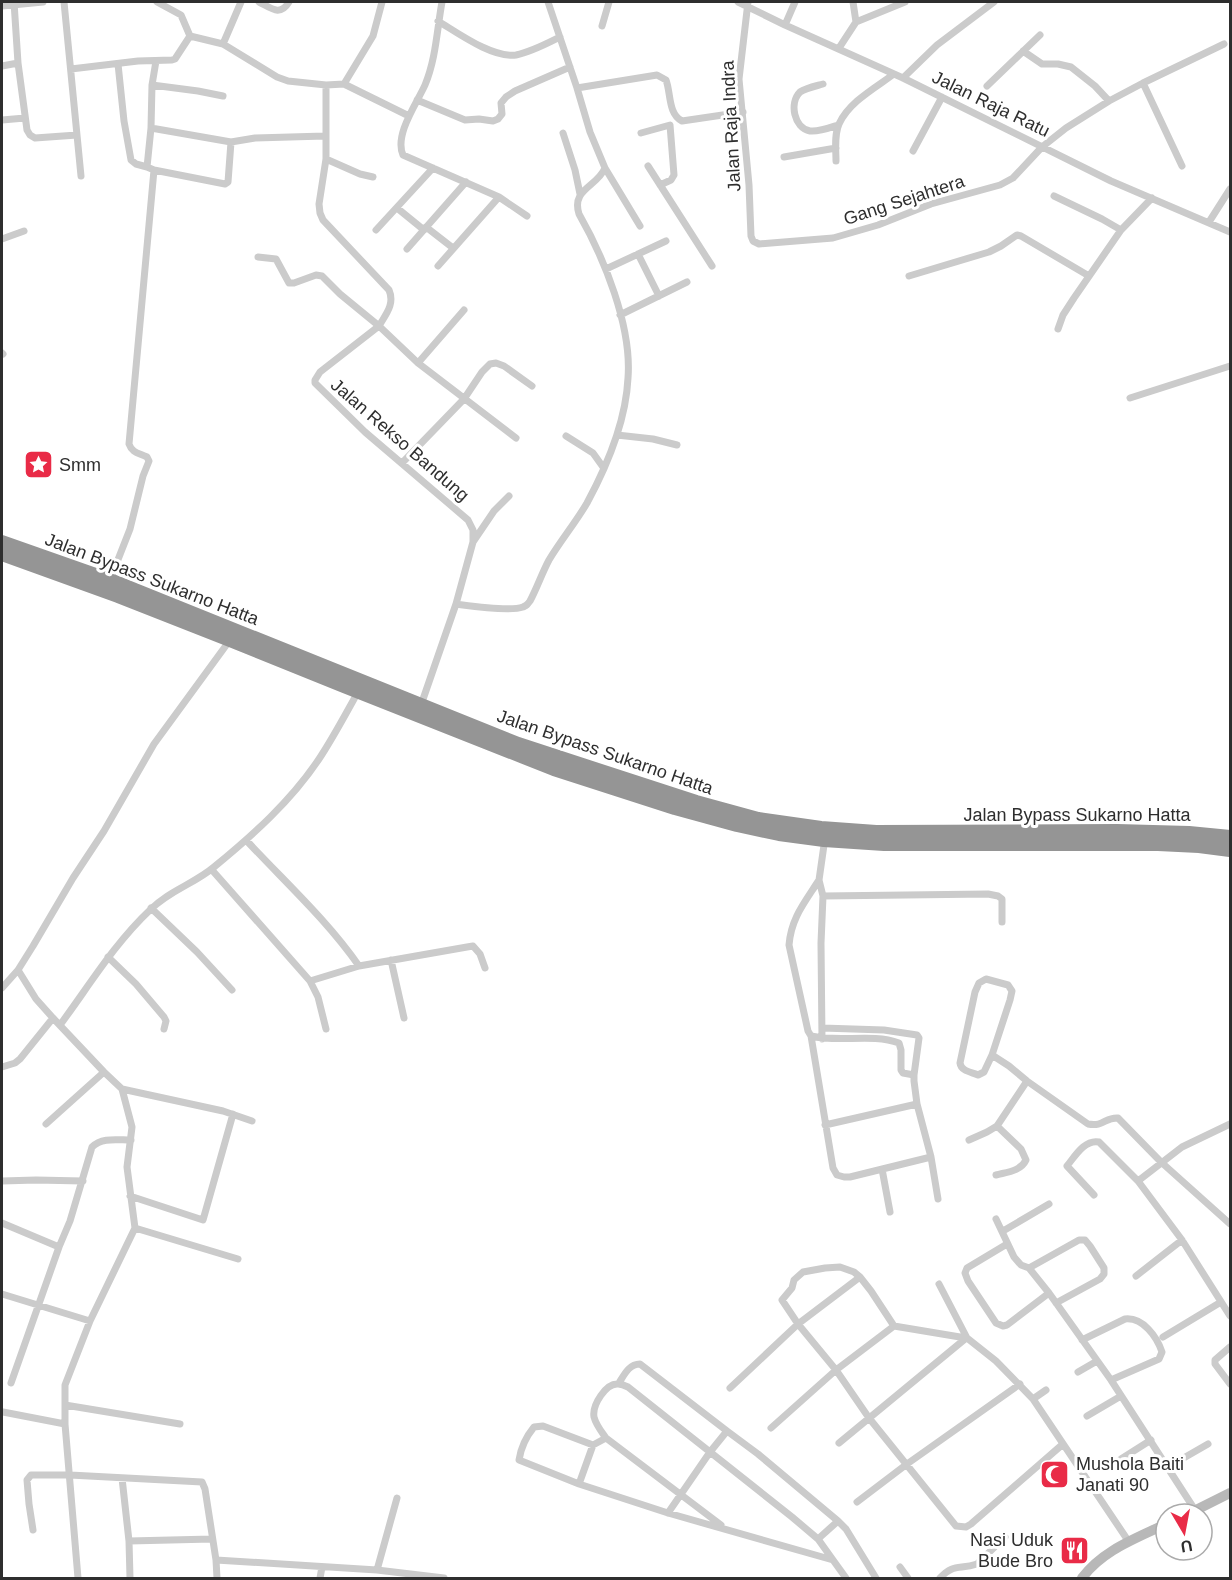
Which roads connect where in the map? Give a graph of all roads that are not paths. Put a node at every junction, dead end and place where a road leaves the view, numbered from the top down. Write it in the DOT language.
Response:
graph roads {
  1 [pos="43,2"];
  2 [pos="64,2"];
  3 [pos="157,2"];
  4 [pos="241,2"];
  5 [pos="259,2"];
  6 [pos="289,2"];
  7 [pos="382,2"];
  8 [pos="442,2"];
  9 [pos="548,2"];
  10 [pos="609,2"];
  11 [pos="742,2"];
  12 [pos="795,2"];
  13 [pos="854,2"];
  14 [pos="905,2"];
  15 [pos="994,2"];
  16 [pos="14,3"];
  17 [pos="2,6"];
  18 [pos="438,21"];
  19 [pos="856,22"];
  20 [pos="785,24"];
  21 [pos="602,26"];
  22 [pos="1040,35"];
  23 [pos="190,36"];
  24 [pos="560,38"];
  25 [pos="223,44"];
  26 [pos="1224,44"];
  27 [pos="840,48"];
  28 [pos="1023,51"];
  29 [pos="156,61"];
  30 [pos="18,63"];
  31 [pos="118,64"];
  32 [pos="2,66"];
  33 [pos="570,67"];
  34 [pos="71,69"];
  35 [pos="894,74"];
  36 [pos="903,78"];
  37 [pos="1143,83"];
  38 [pos="344,84"];
  39 [pos="823,84"];
  40 [pos="152,85"];
  41 [pos="326,85"];
  42 [pos="987,86"];
  43 [pos="578,88"];
  44 [pos="223,96"];
  45 [pos="942,96"];
  46 [pos="417,100"];
  47 [pos="1109,101"];
  48 [pos="742,112"];
  49 [pos="409,116"];
  50 [pos="675,116"];
  51 [pos="25,118"];
  52 [pos="2,120"];
  53 [pos="670,125"];
  54 [pos="838,125"];
  55 [pos="151,128"];
  56 [pos="563,133"];
  57 [pos="640,133"];
  58 [pos="76,135"];
  59 [pos="325,136"];
  60 [pos="231,142"];
  61 [pos="1042,147"];
  62 [pos="836,148"];
  63 [pos="912,151"];
  64 [pos="784,157"];
  65 [pos="326,159"];
  66 [pos="836,161"];
  67 [pos="648,166"];
  68 [pos="1182,166"];
  69 [pos="150,168"];
  70 [pos="432,168"];
  71 [pos="605,168"];
  72 [pos="81,176"];
  73 [pos="373,177"];
  74 [pos="466,182"];
  75 [pos="660,185"];
  76 [pos="1230,189"];
  77 [pos="580,194"];
  78 [pos="1054,196"];
  79 [pos="499,197"];
  80 [pos="1152,198"];
  81 [pos="397,208"];
  82 [pos="527,216"];
  83 [pos="1209,222"];
  84 [pos="640,226"];
  85 [pos="425,228"];
  86 [pos="376,230"];
  87 [pos="1121,230"];
  88 [pos="24,231"];
  89 [pos="1230,232"];
  90 [pos="2,239"];
  91 [pos="666,241"];
  92 [pos="759,244"];
  93 [pos="453,248"];
  94 [pos="407,249"];
  95 [pos="638,254"];
  96 [pos="258,257"];
  97 [pos="438,266"];
  98 [pos="712,266"];
  99 [pos="606,269"];
  100 [pos="909,276"];
  101 [pos="1089,276"];
  102 [pos="687,282"];
  103 [pos="659,296"];
  104 [pos="464,310"];
  105 [pos="620,315"];
  106 [pos="379,326"];
  107 [pos="1058,329"];
  108 [pos="418,363"];
  109 [pos="1230,366"];
  110 [pos="532,386"];
  111 [pos="1130,398"];
  112 [pos="464,399"];
  113 [pos="617,435"];
  114 [pos="566,436"];
  115 [pos="516,438"];
  116 [pos="677,445"];
  117 [pos="402,463"];
  118 [pos="603,467"];
  119 [pos="508,496"];
  120 [pos="2,542"];
  121 [pos="473,542"];
  122 [pos="2,554"];
  123 [pos="110,580"];
  124 [pos="456,604"];
  125 [pos="230,640"];
  126 [pos="358,692"];
  127 [pos="421,705"];
  128 [pos="825,835"];
  129 [pos="1230,837"];
  130 [pos="1110,838"];
  131 [pos="246,840"];
  132 [pos="1230,850"];
  133 [pos="212,870"];
  134 [pos="819,880"];
  135 [pos="823,897"];
  136 [pos="151,908"];
  137 [pos="1002,922"];
  138 [pos="108,957"];
  139 [pos="392,960"];
  140 [pos="359,966"];
  141 [pos="485,968"];
  142 [pos="18,970"];
  143 [pos="310,981"];
  144 [pos="2,988"];
  145 [pos="232,990"];
  146 [pos="53,1018"];
  147 [pos="405,1018"];
  148 [pos="60,1025"];
  149 [pos="822,1028"];
  150 [pos="164,1029"];
  151 [pos="326,1029"];
  152 [pos="811,1036"];
  153 [pos="822,1039"];
  154 [pos="992,1055"];
  155 [pos="2,1067"];
  156 [pos="104,1072"];
  157 [pos="914,1075"];
  158 [pos="1027,1081"];
  159 [pos="122,1089"];
  160 [pos="917,1104"];
  161 [pos="233,1114"];
  162 [pos="252,1122"];
  163 [pos="46,1124"];
  164 [pos="1230,1124"];
  165 [pos="825,1125"];
  166 [pos="997,1126"];
  167 [pos="131,1140"];
  168 [pos="969,1140"];
  169 [pos="931,1157"];
  170 [pos="1161,1162"];
  171 [pos="882,1169"];
  172 [pos="996,1175"];
  173 [pos="2,1181"];
  174 [pos="82,1181"];
  175 [pos="1138,1181"];
  176 [pos="1094,1195"];
  177 [pos="130,1196"];
  178 [pos="938,1199"];
  179 [pos="1048,1204"];
  180 [pos="890,1212"];
  181 [pos="996,1219"];
  182 [pos="2,1223"];
  183 [pos="1230,1224"];
  184 [pos="135,1228"];
  185 [pos="1003,1231"];
  186 [pos="1182,1240"];
  187 [pos="1007,1244"];
  188 [pos="59,1247"];
  189 [pos="238,1259"];
  190 [pos="1029,1268"];
  191 [pos="1136,1276"];
  192 [pos="860,1277"];
  193 [pos="939,1284"];
  194 [pos="1049,1293"];
  195 [pos="2,1294"];
  196 [pos="1221,1302"];
  197 [pos="1056,1303"];
  198 [pos="38,1306"];
  199 [pos="1230,1316"];
  200 [pos="90,1321"];
  201 [pos="798,1324"];
  202 [pos="894,1326"];
  203 [pos="1163,1337"];
  204 [pos="966,1339"];
  205 [pos="1082,1340"];
  206 [pos="1230,1347"];
  207 [pos="1097,1361"];
  208 [pos="836,1370"];
  209 [pos="1078,1372"];
  210 [pos="1111,1380"];
  211 [pos="11,1383"];
  212 [pos="619,1383"];
  213 [pos="1020,1384"];
  214 [pos="1230,1384"];
  215 [pos="730,1388"];
  216 [pos="1046,1390"];
  217 [pos="1121,1396"];
  218 [pos="1033,1399"];
  219 [pos="64,1405"];
  220 [pos="3,1412"];
  221 [pos="1087,1416"];
  222 [pos="869,1418"];
  223 [pos="65,1424"];
  224 [pos="180,1424"];
  225 [pos="771,1428"];
  226 [pos="727,1431"];
  227 [pos="606,1438"];
  228 [pos="1151,1440"];
  229 [pos="839,1443"];
  230 [pos="1063,1444"];
  231 [pos="1208,1444"];
  232 [pos="593,1445"];
  233 [pos="710,1452"];
  234 [pos="1121,1459"];
  235 [pos="907,1464"];
  236 [pos="1168,1467"];
  237 [pos="70,1475"];
  238 [pos="122,1478"];
  239 [pos="579,1484"];
  240 [pos="680,1493"];
  241 [pos="1230,1493"];
  242 [pos="397,1498"];
  243 [pos="857,1502"];
  244 [pos="1186,1502"];
  245 [pos="1212,1502"];
  246 [pos="668,1513"];
  247 [pos="838,1521"];
  248 [pos="726,1529"];
  249 [pos="33,1530"];
  250 [pos="1154,1530"];
  251 [pos="1005,1537"];
  252 [pos="212,1539"];
  253 [pos="818,1539"];
  254 [pos="129,1541"];
  255 [pos="1129,1542"];
  256 [pos="216,1560"];
  257 [pos="834,1560"];
  258 [pos="322,1567"];
  259 [pos="900,1567"];
  260 [pos="376,1570"];
  261 [pos="78,1578"];
  262 [pos="130,1578"];
  263 [pos="217,1578"];
  264 [pos="320,1578"];
  265 [pos="444,1578"];
  266 [pos="846,1578"];
  267 [pos="876,1578"];
  268 [pos="908,1578"];
  269 [pos="939,1578"];
  270 [pos="1082,1578"];
  1 -- 16 [label="street"];
  2 -- 34 [label="street"];
  3 -- 23 [label="street"];
  4 -- 25 [label="street"];
  5 -- 6 [label="street"];
  7 -- 38 [label="street"];
  8 -- 18 [label="street"];
  9 -- 24 [label="street"];
  10 -- 21 [label="street"];
  11 -- 20 [label="street, Jalan Raja Ratu"];
  11 -- 48 [label="street, Jalan Raja Indra"];
  12 -- 20 [label="street"];
  13 -- 19 [label="street"];
  14 -- 19 [label="street"];
  15 -- 36 [label="street"];
  16 -- 17 [label="street"];
  16 -- 30 [label="street"];
  18 -- 24 [label="street"];
  18 -- 46 [label="street"];
  19 -- 27 [label="street"];
  20 -- 27 [label="street, Jalan Raja Ratu"];
  22 -- 28 [label="street"];
  23 -- 25 [label="street"];
  23 -- 29 [label="street"];
  24 -- 33 [label="street"];
  25 -- 41 [label="street"];
  26 -- 37 [label="street, Gang Sejahtera"];
  27 -- 35 [label="street, Jalan Raja Ratu"];
  28 -- 42 [label="street"];
  28 -- 47 [label="street"];
  29 -- 31 [label="street"];
  29 -- 40 [label="street"];
  30 -- 32 [label="street"];
  30 -- 51 [label="street"];
  31 -- 34 [label="street"];
  31 -- 69 [label="street"];
  33 -- 43 [label="street"];
  33 -- 46 [label="street"];
  34 -- 58 [label="street"];
  35 -- 36 [label="street, Jalan Raja Ratu"];
  35 -- 54 [label="street"];
  36 -- 45 [label="street, Jalan Raja Ratu"];
  37 -- 47 [label="street, Gang Sejahtera"];
  37 -- 68 [label="street"];
  38 -- 41 [label="street"];
  38 -- 49 [label="street"];
  39 -- 54 [label="street"];
  40 -- 44 [label="street"];
  40 -- 55 [label="street"];
  41 -- 59 [label="street"];
  43 -- 50 [label="street"];
  43 -- 71 [label="street"];
  45 -- 61 [label="street, Jalan Raja Ratu"];
  45 -- 63 [label="street"];
  46 -- 49 [label="street"];
  47 -- 61 [label="street, Gang Sejahtera"];
  48 -- 50 [label="street"];
  48 -- 92 [label="street, Jalan Raja Indra"];
  49 -- 70 [label="street"];
  50 -- 53 [label="street"];
  51 -- 52 [label="street"];
  51 -- 58 [label="street"];
  53 -- 57 [label="street"];
  53 -- 75 [label="street"];
  54 -- 62 [label="street"];
  55 -- 60 [label="street"];
  55 -- 69 [label="street"];
  56 -- 77 [label="street"];
  58 -- 72 [label="street"];
  59 -- 60 [label="street"];
  59 -- 65 [label="street"];
  60 -- 69 [label="street"];
  61 -- 80 [label="street, Jalan Raja Ratu"];
  61 -- 92 [label="street, Gang Sejahtera"];
  62 -- 64 [label="street"];
  62 -- 66 [label="street"];
  65 -- 73 [label="street"];
  65 -- 106 [label="street"];
  67 -- 75 [label="street"];
  69 -- 123 [label="street"];
  70 -- 74 [label="street"];
  70 -- 81 [label="street"];
  71 -- 77 [label="street"];
  71 -- 84 [label="street"];
  74 -- 79 [label="street"];
  74 -- 85 [label="street"];
  75 -- 98 [label="street"];
  76 -- 83 [label="street"];
  77 -- 99 [label="street"];
  78 -- 87 [label="street"];
  79 -- 82 [label="street"];
  79 -- 93 [label="street"];
  80 -- 83 [label="street, Jalan Raja Ratu"];
  80 -- 87 [label="street"];
  81 -- 85 [label="street"];
  81 -- 86 [label="street"];
  83 -- 89 [label="street, Jalan Raja Ratu"];
  85 -- 93 [label="street"];
  85 -- 94 [label="street"];
  87 -- 101 [label="street"];
  88 -- 90 [label="street"];
  91 -- 95 [label="street"];
  93 -- 97 [label="street"];
  95 -- 99 [label="street"];
  95 -- 103 [label="street"];
  96 -- 106 [label="street"];
  99 -- 105 [label="street"];
  100 -- 101 [label="street"];
  101 -- 107 [label="street"];
  102 -- 103 [label="street"];
  103 -- 105 [label="street"];
  104 -- 108 [label="street"];
  105 -- 113 [label="street"];
  106 -- 108 [label="street"];
  106 -- 117 [label="street, Jalan Rekso Bandung"];
  108 -- 112 [label="street"];
  109 -- 111 [label="street"];
  110 -- 112 [label="street"];
  112 -- 115 [label="street"];
  112 -- 117 [label="street"];
  113 -- 116 [label="street"];
  113 -- 118 [label="street"];
  114 -- 118 [label="street"];
  117 -- 121 [label="street, Jalan Rekso Bandung"];
  118 -- 124 [label="street"];
  119 -- 121 [label="street"];
  120 -- 123 [label="highway, Jalan Bypass Sukarno Hatta"];
  121 -- 124 [label="street"];
  122 -- 125 [label="highway, Jalan Bypass Sukarno Hatta"];
  123 -- 127 [label="highway, Jalan Bypass Sukarno Hatta"];
  124 -- 127 [label="street"];
  125 -- 126 [label="highway, Jalan Bypass Sukarno Hatta"];
  125 -- 142 [label="street"];
  126 -- 128 [label="highway, Jalan Bypass Sukarno Hatta"];
  126 -- 131 [label="street"];
  127 -- 128 [label="highway, Jalan Bypass Sukarno Hatta"];
  128 -- 130 [label="highway, Jalan Bypass Sukarno Hatta"];
  128 -- 134 [label="street"];
  129 -- 130 [label="highway, Jalan Bypass Sukarno Hatta"];
  130 -- 132 [label="highway, Jalan Bypass Sukarno Hatta"];
  131 -- 133 [label="street"];
  131 -- 140 [label="street"];
  133 -- 136 [label="street"];
  133 -- 143 [label="street"];
  134 -- 135 [label="street"];
  134 -- 152 [label="street"];
  135 -- 137 [label="street"];
  135 -- 149 [label="street"];
  136 -- 138 [label="street"];
  136 -- 145 [label="street"];
  138 -- 148 [label="street"];
  138 -- 150 [label="street"];
  139 -- 140 [label="street"];
  139 -- 141 [label="street"];
  139 -- 147 [label="street"];
  140 -- 143 [label="street"];
  142 -- 144 [label="street"];
  142 -- 146 [label="street"];
  143 -- 151 [label="street"];
  146 -- 148 [label="street"];
  146 -- 155 [label="street"];
  148 -- 156 [label="street"];
  149 -- 153 [label="street"];
  149 -- 157 [label="street"];
  152 -- 153 [label="street"];
  152 -- 165 [label="street"];
  153 -- 157 [label="street"];
  154 -- 154 [label="street"];
  154 -- 158 [label="street"];
  156 -- 159 [label="street"];
  156 -- 163 [label="street"];
  157 -- 160 [label="street"];
  158 -- 166 [label="street"];
  158 -- 170 [label="street"];
  159 -- 161 [label="street"];
  159 -- 167 [label="street"];
  160 -- 165 [label="street"];
  160 -- 169 [label="street"];
  161 -- 162 [label="street"];
  161 -- 177 [label="street"];
  164 -- 170 [label="street"];
  165 -- 171 [label="street"];
  166 -- 168 [label="street"];
  166 -- 172 [label="street"];
  167 -- 174 [label="street"];
  167 -- 177 [label="street"];
  169 -- 171 [label="street"];
  169 -- 178 [label="street"];
  170 -- 175 [label="street"];
  170 -- 183 [label="street"];
  171 -- 180 [label="street"];
  173 -- 174 [label="street"];
  174 -- 188 [label="street"];
  175 -- 176 [label="street"];
  175 -- 186 [label="street"];
  177 -- 184 [label="street"];
  179 -- 185 [label="street"];
  181 -- 185 [label="street"];
  182 -- 188 [label="street"];
  184 -- 189 [label="street"];
  184 -- 200 [label="street"];
  185 -- 187 [label="street"];
  186 -- 191 [label="street"];
  186 -- 196 [label="street"];
  187 -- 190 [label="street"];
  187 -- 194 [label="street"];
  188 -- 198 [label="street"];
  190 -- 194 [label="street"];
  190 -- 197 [label="street"];
  192 -- 201 [label="street"];
  192 -- 201 [label="street"];
  192 -- 202 [label="street"];
  193 -- 204 [label="street"];
  194 -- 197 [label="street"];
  195 -- 198 [label="street"];
  196 -- 199 [label="street"];
  196 -- 203 [label="street"];
  197 -- 205 [label="street"];
  198 -- 200 [label="street"];
  198 -- 211 [label="street"];
  200 -- 219 [label="street"];
  201 -- 208 [label="street"];
  201 -- 215 [label="street"];
  202 -- 204 [label="street"];
  202 -- 208 [label="street"];
  204 -- 213 [label="street"];
  204 -- 222 [label="street"];
  205 -- 207 [label="street"];
  205 -- 210 [label="street"];
  206 -- 214 [label="street"];
  207 -- 209 [label="street"];
  207 -- 210 [label="street"];
  208 -- 222 [label="street"];
  208 -- 225 [label="street"];
  210 -- 217 [label="street"];
  212 -- 226 [label="street"];
  212 -- 227 [label="street"];
  212 -- 233 [label="street"];
  213 -- 218 [label="street"];
  213 -- 235 [label="street"];
  216 -- 218 [label="street"];
  217 -- 221 [label="street"];
  217 -- 228 [label="street"];
  218 -- 230 [label="street"];
  219 -- 223 [label="street"];
  219 -- 224 [label="street"];
  220 -- 223 [label="street"];
  222 -- 229 [label="street"];
  222 -- 235 [label="street"];
  223 -- 237 [label="street"];
  226 -- 233 [label="street"];
  226 -- 247 [label="street"];
  227 -- 232 [label="street"];
  227 -- 240 [label="street"];
  228 -- 234 [label="street"];
  228 -- 236 [label="street"];
  230 -- 235 [label="street"];
  230 -- 255 [label="street"];
  231 -- 236 [label="street"];
  232 -- 239 [label="street"];
  232 -- 239 [label="street"];
  233 -- 240 [label="street"];
  233 -- 253 [label="street"];
  235 -- 243 [label="street"];
  236 -- 244 [label="street"];
  237 -- 238 [label="street"];
  237 -- 249 [label="street"];
  237 -- 261 [label="street"];
  238 -- 252 [label="street"];
  238 -- 254 [label="street"];
  239 -- 246 [label="street"];
  240 -- 246 [label="street"];
  240 -- 248 [label="street"];
  241 -- 245 [label="main road"];
  242 -- 260 [label="street"];
  246 -- 248 [label="street"];
  247 -- 253 [label="street"];
  247 -- 267 [label="street"];
  248 -- 257 [label="street"];
  250 -- 255 [label="main road"];
  251 -- 269 [label="street"];
  252 -- 254 [label="street"];
  252 -- 256 [label="street"];
  253 -- 257 [label="street"];
  254 -- 262 [label="street"];
  255 -- 270 [label="main road"];
  256 -- 258 [label="street"];
  256 -- 263 [label="street"];
  257 -- 266 [label="street"];
  258 -- 260 [label="street"];
  258 -- 264 [label="street"];
  259 -- 268 [label="street"];
  260 -- 265 [label="street"];
}
